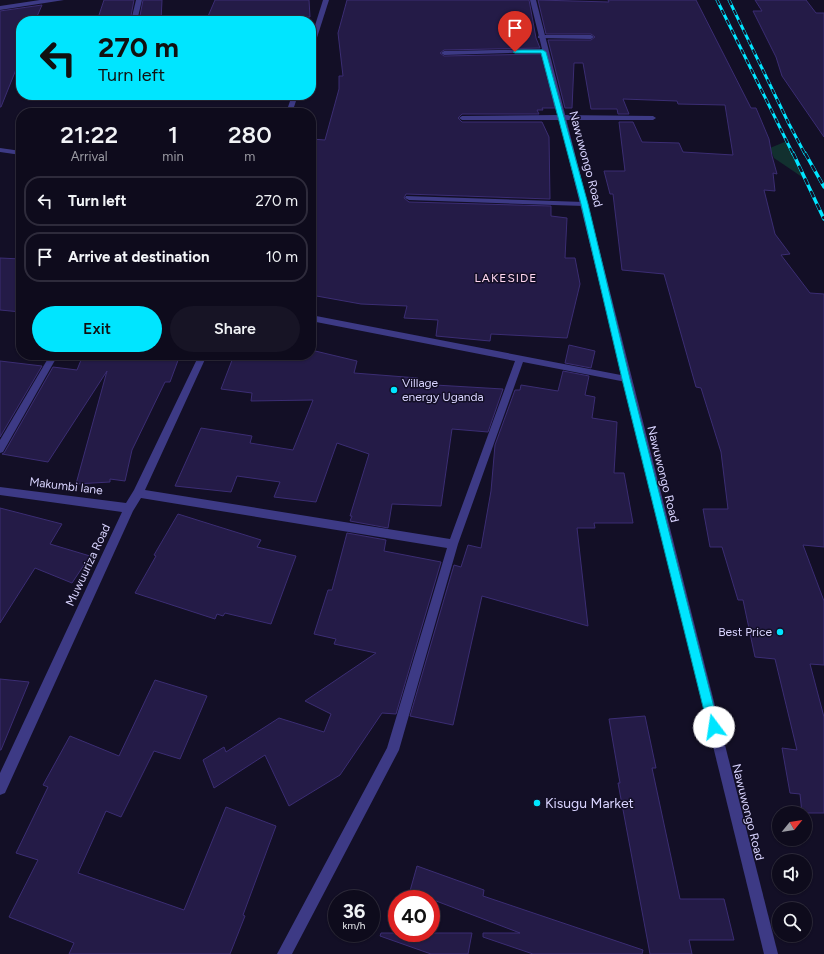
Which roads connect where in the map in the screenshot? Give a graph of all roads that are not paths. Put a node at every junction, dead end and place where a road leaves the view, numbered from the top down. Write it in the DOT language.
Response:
graph roads {
  1 [pos="61,0"];
  2 [pos="139,0"];
  3 [pos="326,0"];
  4 [pos="533,0"];
  5 [pos="0,8"];
  6 [pos="135,16"];
  7 [pos="318,26"];
  8 [pos="316,32"];
  9 [pos="540,37"];
  10 [pos="591,37"];
  11 [pos="543,52"];
  12 [pos="444,53"];
  13 [pos="561,117"];
  14 [pos="462,118"];
  15 [pos="653,118"];
  16 [pos="0,150"];
  17 [pos="16,152"];
  18 [pos="409,198"];
  19 [pos="584,204"];
  20 [pos="316,319"];
  21 [pos="520,359"];
  22 [pos="51,360"];
  23 [pos="201,360"];
  24 [pos="626,379"];
  25 [pos="0,449"];
  26 [pos="0,491"];
  27 [pos="138,493"];
  28 [pos="129,508"];
  29 [pos="453,544"];
  30 [pos="0,788"];
  31 [pos="284,954"];
  32 [pos="771,954"];
  1 -- 5 [label="street"];
  2 -- 6 [label="street"];
  3 -- 7 [label="street"];
  4 -- 9 [label="street, Nawuwongo Road"];
  7 -- 8 [label="street"];
  9 -- 10 [label="street"];
  9 -- 11 [label="street, Nawuwongo Road"];
  11 -- 12 [label="street"];
  11 -- 13 [label="street, Nawuwongo Road"];
  13 -- 14 [label="street"];
  13 -- 15 [label="street"];
  13 -- 19 [label="street, Nawuwongo Road"];
  16 -- 17 [label="street"];
  18 -- 19 [label="street"];
  19 -- 24 [label="street, Nawuwongo Road"];
  20 -- 21 [label="street"];
  21 -- 24 [label="street"];
  21 -- 29 [label="street"];
  22 -- 25 [label="street"];
  23 -- 27 [label="street, Muwuuriza Road"];
  24 -- 32 [label="street, Nawuwongo Road"];
  26 -- 28 [label="street, Makumbi lane"];
  27 -- 28 [label="street, Muwuuriza Road"];
  27 -- 29 [label="street"];
  28 -- 30 [label="street, Muwuuriza Road"];
  29 -- 31 [label="street"];
}
